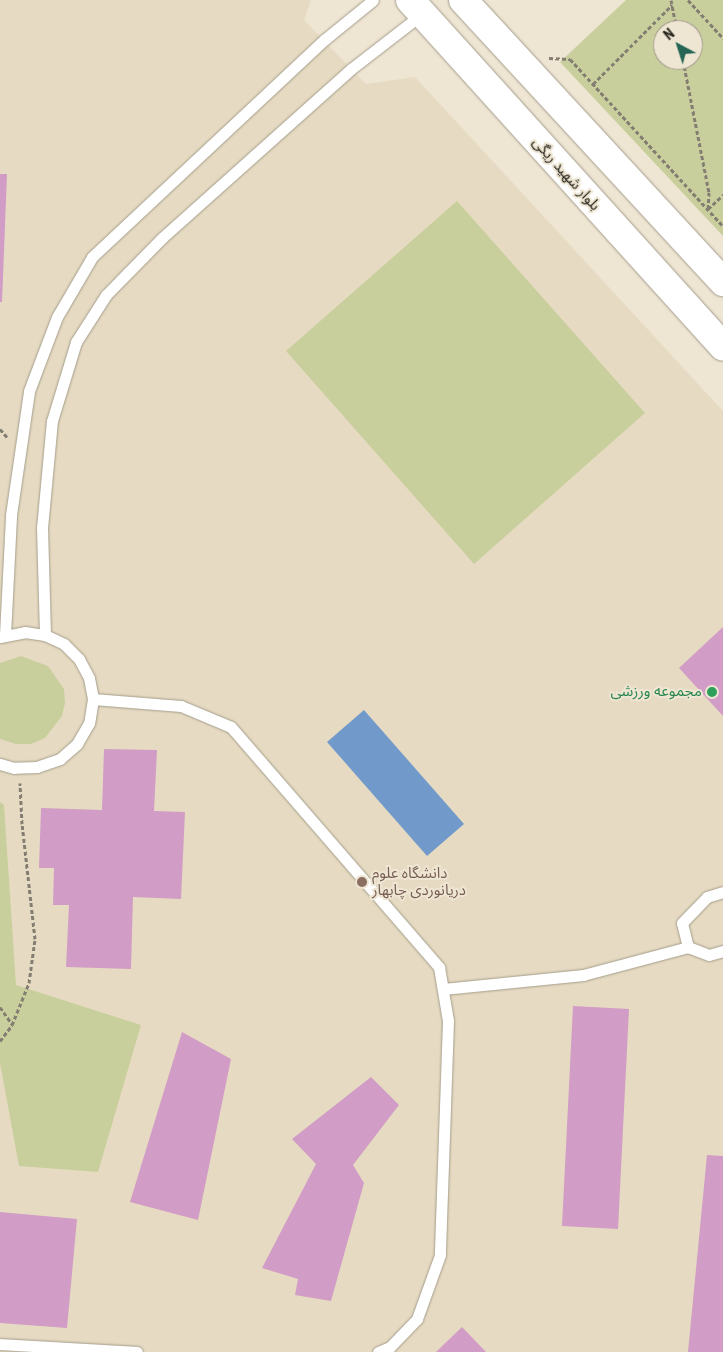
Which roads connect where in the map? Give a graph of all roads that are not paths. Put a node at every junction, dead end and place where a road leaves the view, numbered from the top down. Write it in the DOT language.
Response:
graph roads {
  1 [pos="373,0"];
  2 [pos="462,0"];
  3 [pos="416,7"];
  4 [pos="723,282"];
  5 [pos="723,347"];
  6 [pos="45,635"];
  7 [pos="2,636"];
  8 [pos="93,699"];
  9 [pos="0,764"];
  10 [pos="723,892"];
  11 [pos="688,947"];
  12 [pos="723,952"];
  13 [pos="442,989"];
  14 [pos="0,1344"];
  15 [pos="137,1352"];
  16 [pos="378,1352"];
  1 -- 7 [label="lane"];
  2 -- 4 [label="highway"];
  3 -- 5 [label="highway, بلوار شهید ریگی"];
  3 -- 6 [label="lane"];
  6 -- 7 [label="lane"];
  6 -- 8 [label="lane"];
  8 -- 9 [label="lane"];
  8 -- 13 [label="lane"];
  10 -- 11 [label="lane"];
  11 -- 12 [label="lane"];
  11 -- 13 [label="lane"];
  13 -- 16 [label="lane"];
  14 -- 15 [label="lane"];
}
